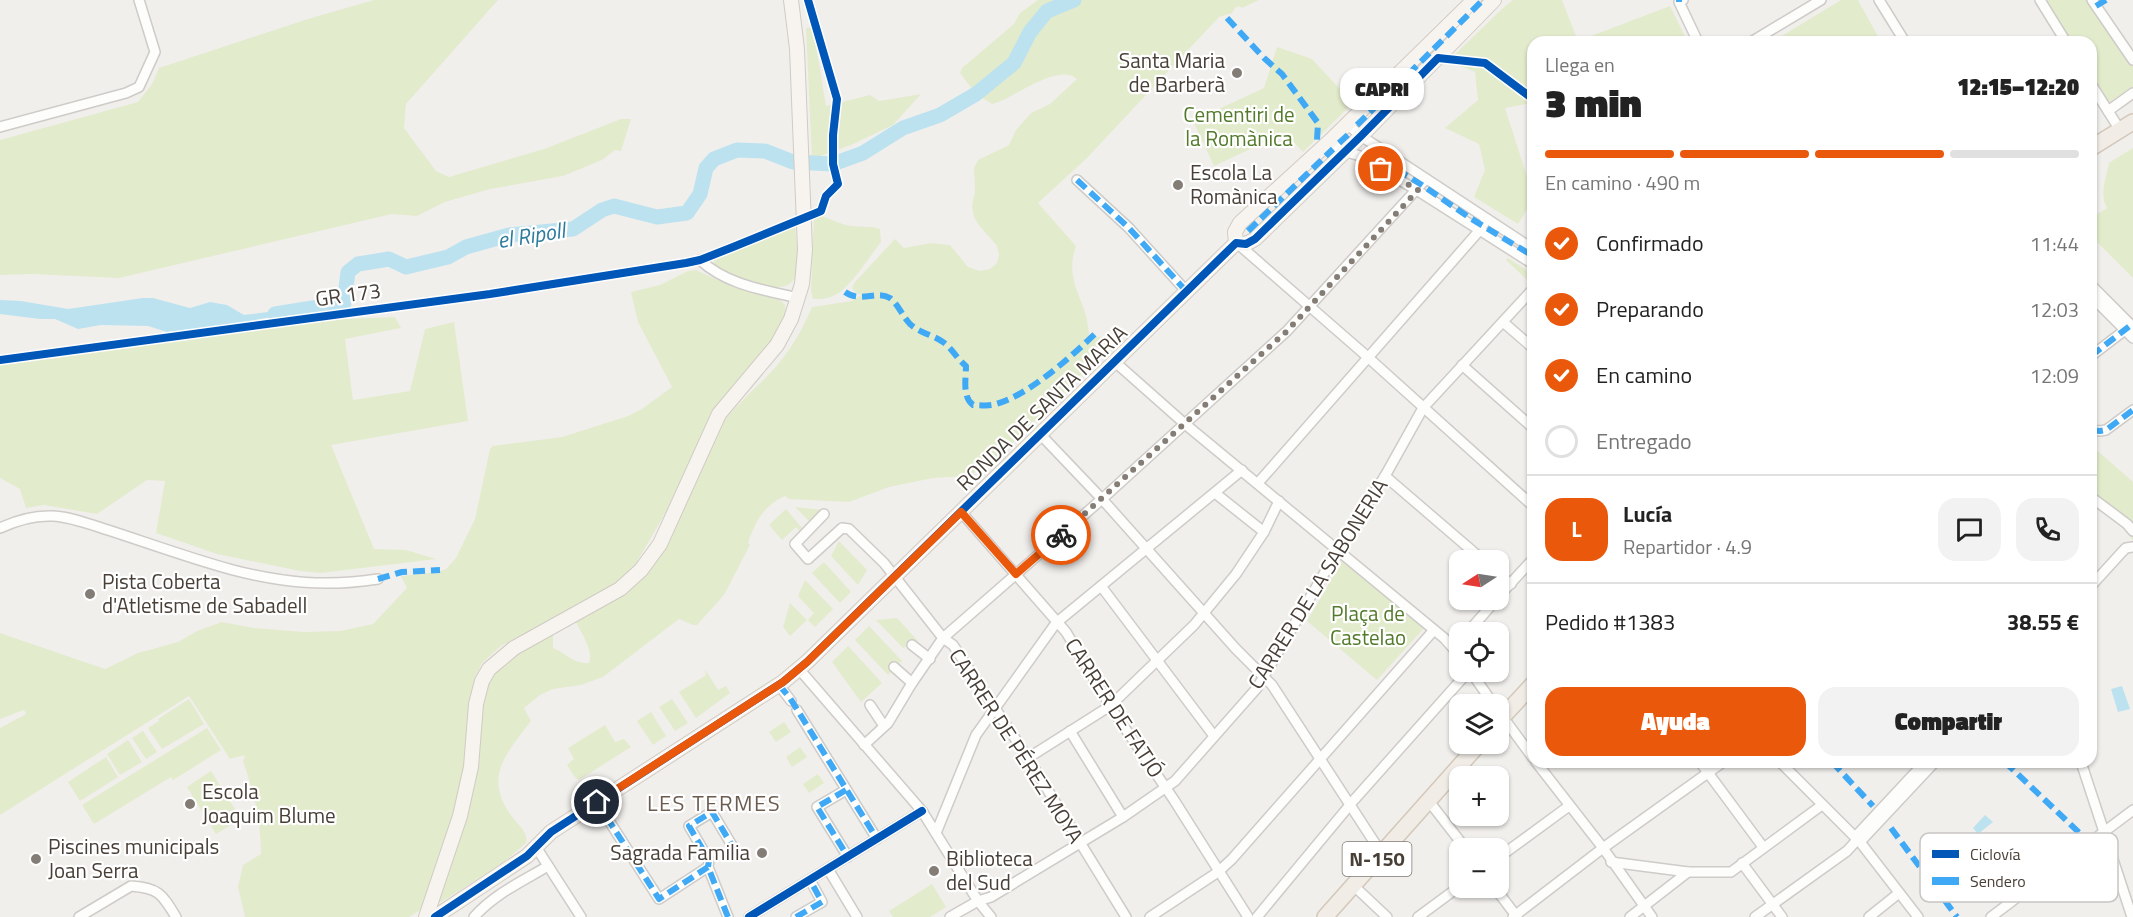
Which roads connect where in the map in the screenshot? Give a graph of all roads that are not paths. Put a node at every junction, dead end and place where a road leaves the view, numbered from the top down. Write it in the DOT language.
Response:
graph roads {
  1 [pos="140,0"];
  2 [pos="791,0"];
  3 [pos="1474,0"];
  4 [pos="1494,0"];
  5 [pos="1821,0"];
  6 [pos="1879,0"];
  7 [pos="2040,0"];
  8 [pos="2106,0"];
  9 [pos="1681,1"];
  10 [pos="2094,3"];
  11 [pos="1696,36"];
  12 [pos="1761,36"];
  13 [pos="1901,36"];
  14 [pos="2062,36"];
  15 [pos="2133,60"];
  16 [pos="2133,93"];
  17 [pos="2097,94"];
  18 [pos="2108,111"];
  19 [pos="1346,123"];
  20 [pos="2126,126"];
  21 [pos="0,127"];
  22 [pos="1361,136"];
  23 [pos="1330,141"];
  24 [pos="2097,144"];
  25 [pos="1344,151"];
  26 [pos="1426,179"];
  27 [pos="1077,180"];
  28 [pos="1418,190"];
  29 [pos="1487,219"];
  30 [pos="1479,231"];
  31 [pos="1236,243"];
  32 [pos="1527,245"];
  33 [pos="700,260"];
  34 [pos="1527,260"];
  35 [pos="1187,291"];
  36 [pos="2097,292"];
  37 [pos="1527,296"];
  38 [pos="798,298"];
  39 [pos="2097,301"];
  40 [pos="1311,306"];
  41 [pos="1503,322"];
  42 [pos="2130,328"];
  43 [pos="2133,338"];
  44 [pos="1527,343"];
  45 [pos="2097,352"];
  46 [pos="1368,358"];
  47 [pos="1115,362"];
  48 [pos="1462,365"];
  49 [pos="1423,408"];
  50 [pos="2133,410"];
  51 [pos="1527,423"];
  52 [pos="1185,424"];
  53 [pos="2097,431"];
  54 [pos="1041,435"];
  55 [pos="1242,470"];
  56 [pos="1385,476"];
  57 [pos="1258,483"];
  58 [pos="1215,493"];
  59 [pos="1102,499"];
  60 [pos="1280,501"];
  61 [pos="1527,501"];
  62 [pos="2097,502"];
  63 [pos="961,512"];
  64 [pos="824,514"];
  65 [pos="0,528"];
  66 [pos="2130,528"];
  67 [pos="1264,532"];
  68 [pos="2133,547"];
  69 [pos="1147,549"];
  70 [pos="1339,550"];
  71 [pos="1471,550"];
  72 [pos="2122,552"];
  73 [pos="1527,566"];
  74 [pos="1016,574"];
  75 [pos="894,578"];
  76 [pos="378,579"];
  77 [pos="2097,579"];
  78 [pos="1510,584"];
  79 [pos="1101,586"];
  80 [pos="1487,610"];
  81 [pos="1203,612"];
  82 [pos="1477,622"];
  83 [pos="1056,623"];
  84 [pos="1434,630"];
  85 [pos="1449,637"];
  86 [pos="943,638"];
  87 [pos="912,645"];
  88 [pos="930,658"];
  89 [pos="1157,661"];
  90 [pos="894,667"];
  91 [pos="799,669"];
  92 [pos="1264,677"];
  93 [pos="1460,682"];
  94 [pos="912,683"];
  95 [pos="779,685"];
  96 [pos="1527,689"];
  97 [pos="870,705"];
  98 [pos="1509,705"];
  99 [pos="1110,706"];
  100 [pos="996,708"];
  101 [pos="884,726"];
  102 [pos="1509,727"];
  103 [pos="1070,730"];
  104 [pos="1214,736"];
  105 [pos="864,745"];
  106 [pos="1527,750"];
  107 [pos="1470,754"];
  108 [pos="1028,758"];
  109 [pos="1321,759"];
  110 [pos="1541,768"];
  111 [pos="1704,768"];
  112 [pos="1716,768"];
  113 [pos="1786,768"];
  114 [pos="1920,768"];
  115 [pos="1929,768"];
  116 [pos="2083,768"];
  117 [pos="1708,774"];
  118 [pos="1166,788"];
  119 [pos="846,790"];
  120 [pos="1428,800"];
  121 [pos="597,802"];
  122 [pos="1350,805"];
  123 [pos="1822,805"];
  124 [pos="1569,806"];
  125 [pos="2133,810"];
  126 [pos="922,811"];
  127 [pos="1123,816"];
  128 [pos="2104,832"];
  129 [pos="936,833"];
  130 [pos="1457,838"];
  131 [pos="877,839"];
  132 [pos="1858,840"];
  133 [pos="1078,842"];
  134 [pos="536,847"];
  135 [pos="733,847"];
  136 [pos="1603,848"];
  137 [pos="1762,848"];
  138 [pos="1509,850"];
  139 [pos="1382,854"];
  140 [pos="848,857"];
  141 [pos="1611,862"];
  142 [pos="1742,863"];
  143 [pos="548,866"];
  144 [pos="708,867"];
  145 [pos="828,869"];
  146 [pos="1688,872"];
  147 [pos="1218,873"];
  148 [pos="2118,874"];
  149 [pos="810,880"];
  150 [pos="1353,885"];
  151 [pos="1899,893"];
  152 [pos="1449,894"];
  153 [pos="1503,898"];
  154 [pos="978,901"];
  155 [pos="2011,902"];
  156 [pos="1772,904"];
  157 [pos="1644,906"];
  158 [pos="1516,916"];
  159 [pos="79,917"];
  160 [pos="176,917"];
  161 [pos="426,917"];
  162 [pos="435,917"];
  163 [pos="474,917"];
  164 [pos="581,917"];
  165 [pos="728,917"];
  166 [pos="749,917"];
  167 [pos="796,917"];
  168 [pos="857,917"];
  169 [pos="950,917"];
  170 [pos="991,917"];
  171 [pos="1126,917"];
  172 [pos="1150,917"];
  173 [pos="1248,917"];
  174 [pos="1257,917"];
  175 [pos="1325,917"];
  176 [pos="1387,917"];
  177 [pos="1418,917"];
  178 [pos="1630,917"];
  179 [pos="1652,917"];
  180 [pos="1755,917"];
  181 [pos="1782,917"];
  182 [pos="1869,917"];
  183 [pos="1918,917"];
  184 [pos="1991,917"];
  185 [pos="2132,917"];
  1 -- 21 [label="street"];
  2 -- 38 [label="street"];
  3 -- 19 [label="street, RONDA DE SANTA MARIA"];
  4 -- 22 [label="street, RONDA DE SANTA MARIA"];
  5 -- 12 [label="street"];
  6 -- 13 [label="street"];
  7 -- 14 [label="street"];
  8 -- 10 [label="street"];
  9 -- 11 [label="street"];
  10 -- 15 [label="street"];
  16 -- 18 [label="street"];
  17 -- 18 [label="street"];
  18 -- 20 [label="street"];
  19 -- 22 [label="street"];
  19 -- 23 [label="street, RONDA DE SANTA MARIA"];
  20 -- 24 [label="main road"];
  22 -- 25 [label="street, RONDA DE SANTA MARIA"];
  22 -- 26 [label="street"];
  23 -- 25 [label="street"];
  23 -- 31 [label="street, RONDA DE SANTA MARIA"];
  25 -- 28 [label="street"];
  25 -- 31 [label="street, RONDA DE SANTA MARIA"];
  26 -- 28 [label="street"];
  26 -- 29 [label="street"];
  27 -- 35 [label="street"];
  28 -- 30 [label="street"];
  28 -- 40 [label="street"];
  29 -- 30 [label="street"];
  29 -- 32 [label="street"];
  30 -- 34 [label="street"];
  30 -- 46 [label="street"];
  31 -- 35 [label="street, RONDA DE SANTA MARIA"];
  31 -- 40 [label="street"];
  33 -- 38 [label="street"];
  35 -- 47 [label="street, RONDA DE SANTA MARIA"];
  36 -- 42 [label="street"];
  37 -- 41 [label="street, CARRER DE LA SABONERIA"];
  38 -- 161 [label="street"];
  39 -- 42 [label="street"];
  40 -- 46 [label="street"];
  40 -- 52 [label="street"];
  41 -- 44 [label="street"];
  41 -- 48 [label="street, CARRER DE LA SABONERIA"];
  42 -- 43 [label="street"];
  42 -- 45 [label="street"];
  46 -- 49 [label="street"];
  46 -- 57 [label="street"];
  47 -- 52 [label="street"];
  47 -- 54 [label="street, RONDA DE SANTA MARIA"];
  48 -- 49 [label="street, CARRER DE LA SABONERIA"];
  48 -- 51 [label="street"];
  49 -- 56 [label="street, CARRER DE LA SABONERIA"];
  49 -- 61 [label="street"];
  50 -- 53 [label="street"];
  52 -- 55 [label="street"];
  52 -- 59 [label="street"];
  54 -- 59 [label="street"];
  54 -- 63 [label="street, RONDA DE SANTA MARIA"];
  55 -- 57 [label="street"];
  55 -- 58 [label="street"];
  56 -- 70 [label="street, CARRER DE LA SABONERIA"];
  56 -- 71 [label="street"];
  57 -- 60 [label="street"];
  58 -- 67 [label="street"];
  58 -- 69 [label="street"];
  59 -- 69 [label="street"];
  59 -- 74 [label="street"];
  60 -- 67 [label="street"];
  60 -- 70 [label="street"];
  62 -- 66 [label="street"];
  63 -- 74 [label="street, CARRER DE FATJÓ"];
  63 -- 75 [label="street, RONDA DE SANTA MARIA"];
  64 -- 75 [label="street, CARRER DE PÉREZ MOYA"];
  65 -- 76 [label="street"];
  66 -- 72 [label="street"];
  67 -- 81 [label="street"];
  68 -- 72 [label="street"];
  69 -- 79 [label="street"];
  69 -- 81 [label="street"];
  70 -- 84 [label="street"];
  70 -- 92 [label="street, CARRER DE LA SABONERIA"];
  72 -- 77 [label="street"];
  73 -- 78 [label="street"];
  74 -- 83 [label="street, CARRER DE FATJÓ"];
  74 -- 86 [label="street"];
  75 -- 86 [label="street, CARRER DE PÉREZ MOYA"];
  75 -- 91 [label="street, RONDA DE SANTA MARIA"];
  79 -- 83 [label="street"];
  79 -- 89 [label="street"];
  80 -- 82 [label="street"];
  81 -- 89 [label="street"];
  81 -- 92 [label="street"];
  83 -- 99 [label="street, CARRER DE FATJÓ"];
  83 -- 100 [label="street"];
  84 -- 85 [label="street"];
  84 -- 109 [label="street"];
  86 -- 88 [label="street"];
  86 -- 100 [label="street, CARRER DE PÉREZ MOYA"];
  87 -- 88 [label="street"];
  88 -- 94 [label="street"];
  89 -- 99 [label="street"];
  89 -- 104 [label="street"];
  90 -- 94 [label="street"];
  91 -- 95 [label="street, RONDA DE SANTA MARIA"];
  91 -- 105 [label="street"];
  92 -- 104 [label="street, CARRER DE LA SABONERIA"];
  92 -- 109 [label="street"];
  93 -- 122 [label="street"];
  94 -- 101 [label="street"];
  95 -- 119 [label="street"];
  95 -- 121 [label="street, RONDA DE SANTA MARIA"];
  96 -- 98 [label="main road"];
  97 -- 101 [label="street"];
  99 -- 103 [label="street"];
  99 -- 118 [label="street, CARRER DE FATJÓ"];
  100 -- 108 [label="street, CARRER DE PÉREZ MOYA"];
  100 -- 129 [label="street"];
  101 -- 105 [label="street"];
  102 -- 106 [label="street"];
  103 -- 108 [label="street"];
  103 -- 127 [label="street"];
  104 -- 118 [label="street, CARRER DE LA SABONERIA"];
  105 -- 126 [label="street"];
  107 -- 120 [label="main road, N-150"];
  108 -- 133 [label="street, CARRER DE PÉREZ MOYA"];
  109 -- 122 [label="street"];
  109 -- 147 [label="street"];
  110 -- 124 [label="street"];
  111 -- 117 [label="street"];
  112 -- 117 [label="street"];
  113 -- 123 [label="street"];
  114 -- 132 [label="street"];
  115 -- 132 [label="street"];
  116 -- 128 [label="street"];
  117 -- 136 [label="street"];
  117 -- 137 [label="street"];
  118 -- 127 [label="street, CARRER DE LA SABONERIA"];
  118 -- 147 [label="street, CARRER DE FATJÓ"];
  119 -- 131 [label="street"];
  119 -- 140 [label="street"];
  120 -- 130 [label="street"];
  120 -- 139 [label="main road, N-150"];
  121 -- 134 [label="street, RONDA DE SANTA MARIA"];
  121 -- 144 [label="street"];
  122 -- 139 [label="street"];
  122 -- 174 [label="street"];
  123 -- 132 [label="street"];
  123 -- 137 [label="street"];
  124 -- 136 [label="street"];
  124 -- 138 [label="street"];
  125 -- 128 [label="street"];
  126 -- 129 [label="street"];
  126 -- 131 [label="street"];
  127 -- 133 [label="street, CARRER DE LA SABONERIA"];
  129 -- 154 [label="street"];
  131 -- 140 [label="street"];
  132 -- 151 [label="street"];
  132 -- 156 [label="street"];
  133 -- 154 [label="street, CARRER DE LA SABONERIA"];
  133 -- 171 [label="street, CARRER DE PÉREZ MOYA"];
  134 -- 143 [label="street"];
  134 -- 162 [label="street, RONDA DE SANTA MARIA"];
  135 -- 144 [label="street"];
  136 -- 141 [label="street"];
  136 -- 158 [label="street"];
  137 -- 142 [label="street"];
  139 -- 150 [label="main road, N-150"];
  140 -- 145 [label="street"];
  141 -- 146 [label="street"];
  141 -- 157 [label="street"];
  142 -- 146 [label="street"];
  142 -- 156 [label="street"];
  143 -- 163 [label="street"];
  143 -- 164 [label="street"];
  144 -- 165 [label="street"];
  145 -- 149 [label="street"];
  145 -- 168 [label="street"];
  146 -- 157 [label="street"];
  147 -- 172 [label="street"];
  147 -- 173 [label="street, CARRER DE FATJÓ"];
  148 -- 185 [label="street"];
  149 -- 166 [label="street"];
  149 -- 167 [label="street"];
  150 -- 175 [label="main road, N-150"];
  150 -- 176 [label="street"];
  151 -- 182 [label="street"];
  151 -- 183 [label="street"];
  152 -- 177 [label="street"];
  153 -- 158 [label="street"];
  154 -- 169 [label="street, CARRER DE LA SABONERIA"];
  154 -- 170 [label="street"];
  155 -- 184 [label="street"];
  156 -- 180 [label="street"];
  156 -- 181 [label="street"];
  157 -- 178 [label="street"];
  157 -- 179 [label="street"];
  159 -- 160 [label="street"];
}
